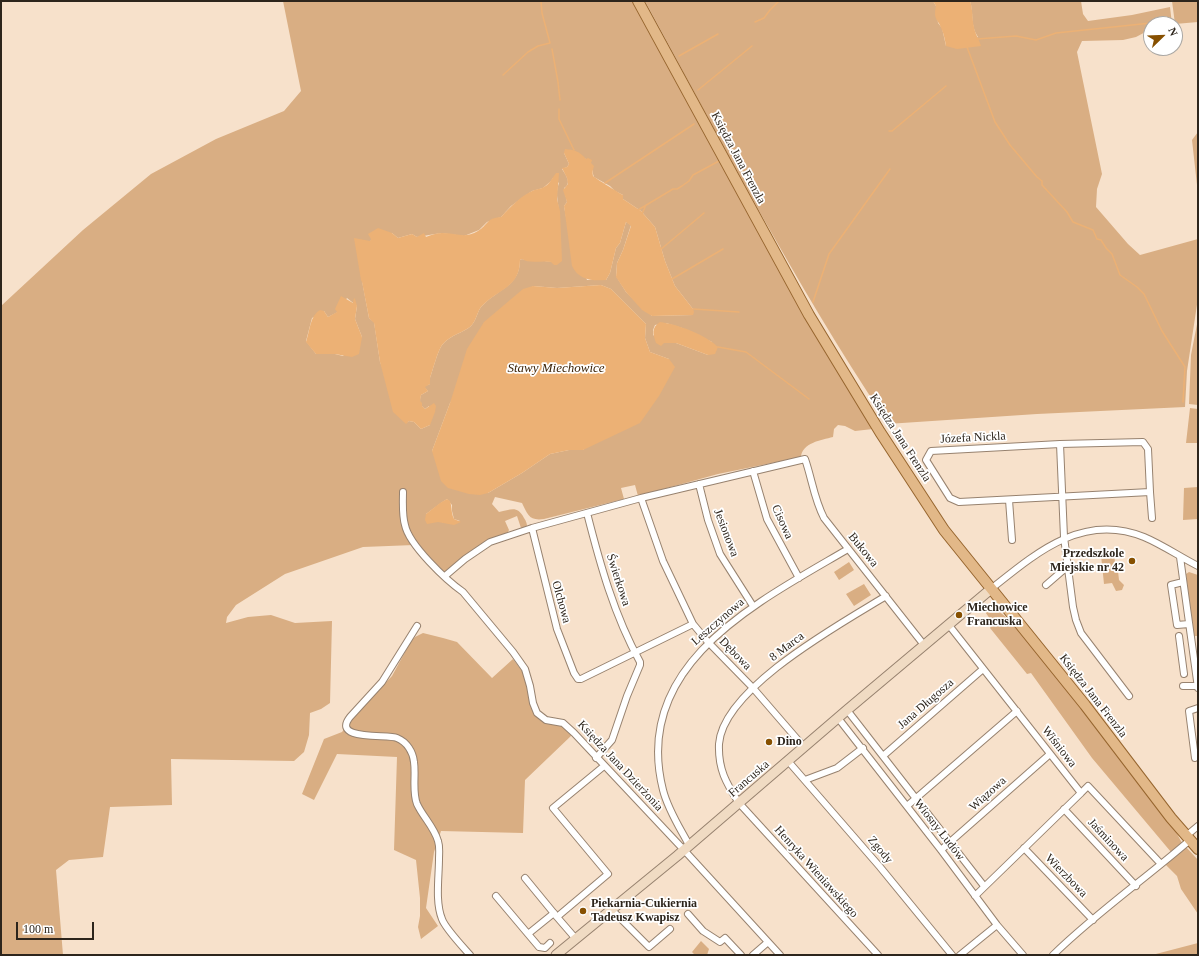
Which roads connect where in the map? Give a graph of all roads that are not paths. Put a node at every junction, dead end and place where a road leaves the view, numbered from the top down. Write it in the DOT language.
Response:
graph roads {
  1 [pos="638,1"];
  2 [pos="1060,444"];
  3 [pos="753,471"];
  4 [pos="699,484"];
  5 [pos="403,492"];
  6 [pos="1150,492"];
  7 [pos="1062,497"];
  8 [pos="641,498"];
  9 [pos="1009,500"];
  10 [pos="587,513"];
  11 [pos="1152,518"];
  12 [pos="532,528"];
  13 [pos="1064,537"];
  14 [pos="1012,540"];
  15 [pos="848,549"];
  16 [pos="1180,557"];
  17 [pos="1068,566"];
  18 [pos="1198,566"];
  19 [pos="445,576"];
  20 [pos="799,578"];
  21 [pos="1183,582"];
  22 [pos="1046,585"];
  23 [pos="991,589"];
  24 [pos="886,596"];
  25 [pos="753,606"];
  26 [pos="693,624"];
  27 [pos="948,624"];
  28 [pos="1188,624"];
  29 [pos="417,626"];
  30 [pos="1179,636"];
  31 [pos="708,642"];
  32 [pos="924,645"];
  33 [pos="634,652"];
  34 [pos="1194,657"];
  35 [pos="1182,659"];
  36 [pos="983,670"];
  37 [pos="1184,674"];
  38 [pos="1183,686"];
  39 [pos="1197,687"];
  40 [pos="753,688"];
  41 [pos="1129,696"];
  42 [pos="1198,708"];
  43 [pos="847,710"];
  44 [pos="1017,711"];
  45 [pos="838,718"];
  46 [pos="804,747"];
  47 [pos="863,748"];
  48 [pos="1050,754"];
  49 [pos="883,756"];
  50 [pos="596,758"];
  51 [pos="1195,758"];
  52 [pos="788,761"];
  53 [pos="604,766"];
  54 [pos="805,780"];
  55 [pos="1081,793"];
  56 [pos="916,798"];
  57 [pos="739,803"];
  58 [pos="906,806"];
  59 [pos="1064,809"];
  60 [pos="1198,826"];
  61 [pos="1188,838"];
  62 [pos="951,842"];
  63 [pos="686,848"];
  64 [pos="1024,848"];
  65 [pos="1198,849"];
  66 [pos="942,850"];
  67 [pos="1161,864"];
  68 [pos="525,878"];
  69 [pos="984,886"];
  70 [pos="1136,886"];
  71 [pos="496,896"];
  72 [pos="975,896"];
  73 [pos="612,910"];
  74 [pos="688,914"];
  75 [pos="555,915"];
  76 [pos="1093,920"];
  77 [pos="997,925"];
  78 [pos="670,929"];
  79 [pos="528,934"];
  80 [pos="576,939"];
  81 [pos="768,942"];
  82 [pos="550,943"];
  83 [pos="470,955"];
  84 [pos="556,955"];
  85 [pos="741,955"];
  86 [pos="753,955"];
  87 [pos="780,955"];
  88 [pos="878,955"];
  89 [pos="952,955"];
  90 [pos="960,955"];
  91 [pos="1023,955"];
  92 [pos="1053,955"];
  1 -- 23 [label="main road, Księdza Jana Frenzla"];
  2 -- 6 [label="street, Józefa Nickla"];
  2 -- 7 [label="street"];
  2 -- 9 [label="street, Józefa Nickla"];
  3 -- 4 [label="street"];
  3 -- 15 [label="street, Bukowa"];
  3 -- 20 [label="street, Cisowa"];
  4 -- 8 [label="street"];
  4 -- 25 [label="street, Jesionowa"];
  5 -- 19 [label="street, Księdza Jana Dzierżonia"];
  6 -- 7 [label="street, Józefa Nickla"];
  6 -- 11 [label="street, Józefa Nickla"];
  7 -- 9 [label="street, Józefa Nickla"];
  7 -- 13 [label="street"];
  8 -- 10 [label="street"];
  8 -- 26 [label="street, Dębowa"];
  9 -- 14 [label="street"];
  10 -- 12 [label="street"];
  10 -- 33 [label="street, Świerkowa"];
  12 -- 19 [label="street"];
  12 -- 33 [label="street, Olchowa"];
  13 -- 16 [label="street"];
  13 -- 17 [label="street"];
  13 -- 23 [label="street"];
  15 -- 20 [label="street, Leszczynowa"];
  15 -- 24 [label="street, Bukowa"];
  16 -- 18 [label="street"];
  16 -- 21 [label="street"];
  17 -- 22 [label="street"];
  17 -- 41 [label="street"];
  19 -- 50 [label="street, Księdza Jana Dzierżonia"];
  20 -- 25 [label="street, Leszczynowa"];
  21 -- 28 [label="street"];
  21 -- 28 [label="street"];
  23 -- 27 [label="street, Francuska"];
  23 -- 61 [label="main road, Księdza Jana Frenzla"];
  24 -- 32 [label="street, Bukowa"];
  24 -- 40 [label="street, 8 Marca"];
  25 -- 31 [label="street, Leszczynowa"];
  26 -- 31 [label="street, Dębowa"];
  26 -- 33 [label="street"];
  27 -- 32 [label="street, Francuska"];
  27 -- 36 [label="street, Wiśniowa"];
  28 -- 34 [label="street"];
  29 -- 83 [label="street"];
  30 -- 35 [label="street"];
  31 -- 40 [label="street, Dębowa"];
  31 -- 63 [label="street, Leszczynowa"];
  32 -- 43 [label="street, Francuska"];
  33 -- 50 [label="street, Świerkowa"];
  34 -- 35 [label="street"];
  34 -- 39 [label="street"];
  35 -- 37 [label="street"];
  36 -- 44 [label="street, Wiśniowa"];
  36 -- 49 [label="street, Jana Długosza"];
  38 -- 39 [label="street"];
  40 -- 46 [label="street, Dębowa"];
  40 -- 57 [label="street, 8 Marca"];
  42 -- 51 [label="street"];
  43 -- 45 [label="street, Francuska"];
  43 -- 49 [label="street, Wiosny Ludów"];
  44 -- 48 [label="street, Wiśniowa"];
  44 -- 56 [label="street"];
  45 -- 46 [label="street, Francuska"];
  45 -- 47 [label="street, Wiosny Ludów"];
  46 -- 52 [label="street, Francuska"];
  47 -- 54 [label="street"];
  47 -- 58 [label="street, Wiosny Ludów"];
  48 -- 55 [label="street, Wiśniowa"];
  48 -- 62 [label="street, Wiązowa"];
  49 -- 56 [label="street, Wiosny Ludów"];
  50 -- 53 [label="street, Księdza Jana Dzierżonia"];
  52 -- 54 [label="street, Zgody"];
  52 -- 57 [label="street, Francuska"];
  53 -- 63 [label="street, Księdza Jana Dzierżonia"];
  53 -- 75 [label="street"];
  54 -- 89 [label="street, Zgody"];
  55 -- 59 [label="street"];
  55 -- 67 [label="street"];
  56 -- 58 [label="street"];
  56 -- 62 [label="street, Wiosny Ludów"];
  57 -- 63 [label="street, Francuska"];
  57 -- 88 [label="street, Henryka Wieniawskiego"];
  58 -- 66 [label="street, Wiosny Ludów"];
  59 -- 64 [label="street"];
  59 -- 70 [label="street, Jaśminowa"];
  60 -- 61 [label="street"];
  61 -- 65 [label="main road, Księdza Jana Frenzla"];
  61 -- 67 [label="street"];
  62 -- 66 [label="street, Wiązowa"];
  62 -- 69 [label="street, Wiosny Ludów"];
  63 -- 73 [label="street, Francuska"];
  63 -- 81 [label="street, Księdza Jana Dzierżonia"];
  64 -- 69 [label="street"];
  64 -- 76 [label="street, Wierzbowa"];
  66 -- 72 [label="street, Wiosny Ludów"];
  67 -- 70 [label="street"];
  68 -- 75 [label="street"];
  69 -- 72 [label="street"];
  70 -- 76 [label="street"];
  71 -- 79 [label="street"];
  72 -- 77 [label="street, Wiosny Ludów"];
  73 -- 78 [label="street"];
  73 -- 80 [label="street, Francuska"];
  74 -- 85 [label="street"];
  75 -- 79 [label="street"];
  75 -- 80 [label="street"];
  76 -- 92 [label="street"];
  77 -- 90 [label="street"];
  77 -- 91 [label="street, Wiosny Ludów"];
  79 -- 82 [label="street"];
  80 -- 84 [label="street, Francuska"];
  81 -- 86 [label="street"];
  81 -- 87 [label="street, Księdza Jana Dzierżonia"];
}
